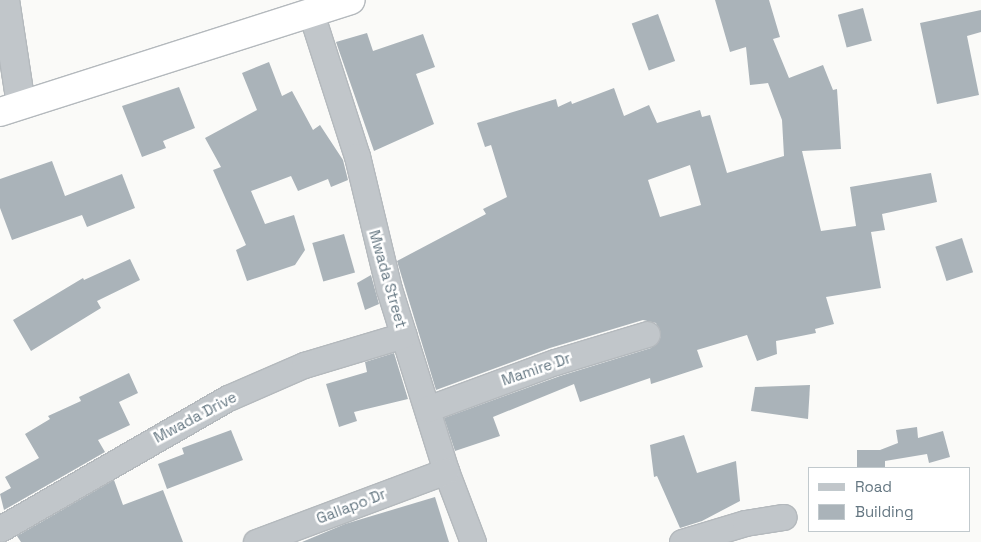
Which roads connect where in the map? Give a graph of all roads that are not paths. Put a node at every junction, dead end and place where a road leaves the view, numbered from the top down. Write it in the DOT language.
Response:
graph roads {
  1 [pos="5,0"];
  2 [pos="351,0"];
  3 [pos="311,13"];
  4 [pos="11,108"];
  5 [pos="647,334"];
  6 [pos="404,335"];
  7 [pos="427,409"];
  8 [pos="446,471"];
  9 [pos="784,517"];
  10 [pos="0,529"];
  11 [pos="256,542"];
  12 [pos="473,542"];
  13 [pos="682,542"];
  1 -- 4 [label="street"];
  2 -- 3 [label="highway"];
  3 -- 4 [label="highway"];
  3 -- 6 [label="street, Mwada Street"];
  5 -- 7 [label="street, Mamire Dr"];
  6 -- 7 [label="street, Mwada Street"];
  6 -- 10 [label="street, Mwada Drive"];
  7 -- 8 [label="street, Mwada Street"];
  8 -- 11 [label="street, Gallapo Dr"];
  8 -- 12 [label="street, Mwada Street"];
  9 -- 13 [label="street"];
}
